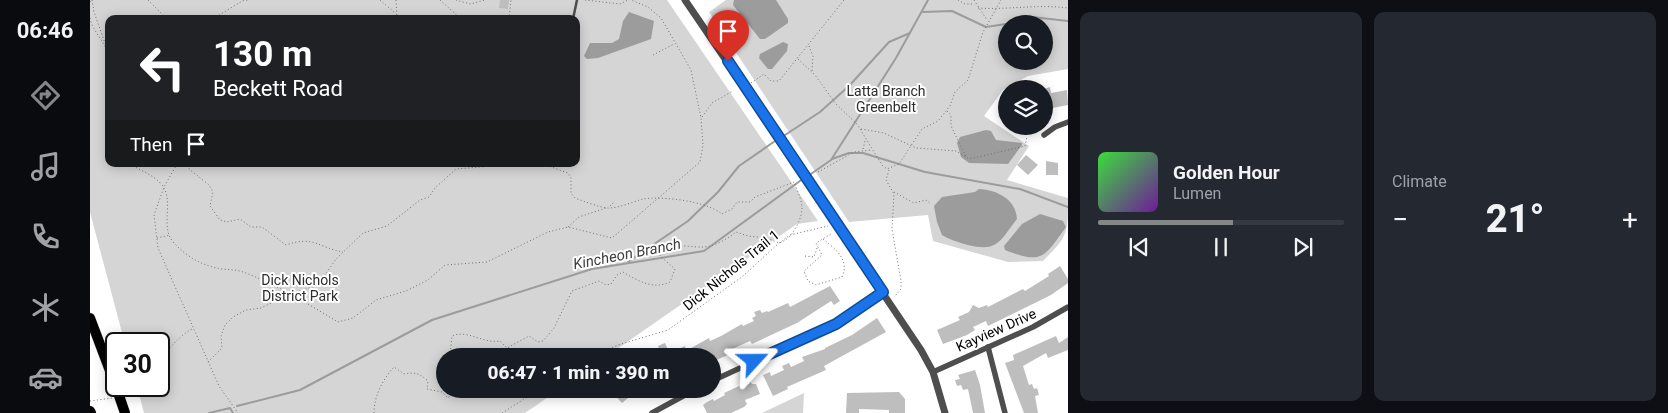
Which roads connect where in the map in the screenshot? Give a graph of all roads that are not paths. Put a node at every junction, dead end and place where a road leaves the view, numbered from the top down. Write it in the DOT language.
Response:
graph roads {
  1 [pos="578,0"];
  2 [pos="685,0"];
  3 [pos="574,15"];
  4 [pos="1068,122"];
  5 [pos="1053,128"];
  6 [pos="883,292"];
  7 [pos="1068,307"];
  8 [pos="90,318"];
  9 [pos="988,347"];
  10 [pos="105,358"];
  11 [pos="932,372"];
  12 [pos="721,377"];
  13 [pos="119,397"];
  14 [pos="680,398"];
  15 [pos="125,413"];
  16 [pos="652,413"];
  17 [pos="945,413"];
  18 [pos="1005,413"];
  1 -- 3 [label="lane"];
  2 -- 6 [label="street, bridge"];
  4 -- 5 [label="street"];
  6 -- 11 [label="street"];
  6 -- 12 [label="street"];
  7 -- 9 [label="street, Kayview Drive"];
  8 -- 10 [label="highway"];
  9 -- 11 [label="street, Kayview Drive"];
  9 -- 18 [label="street"];
  11 -- 17 [label="street"];
  13 -- 15 [label="highway, bridge"];
  14 -- 16 [label="street"];
}
